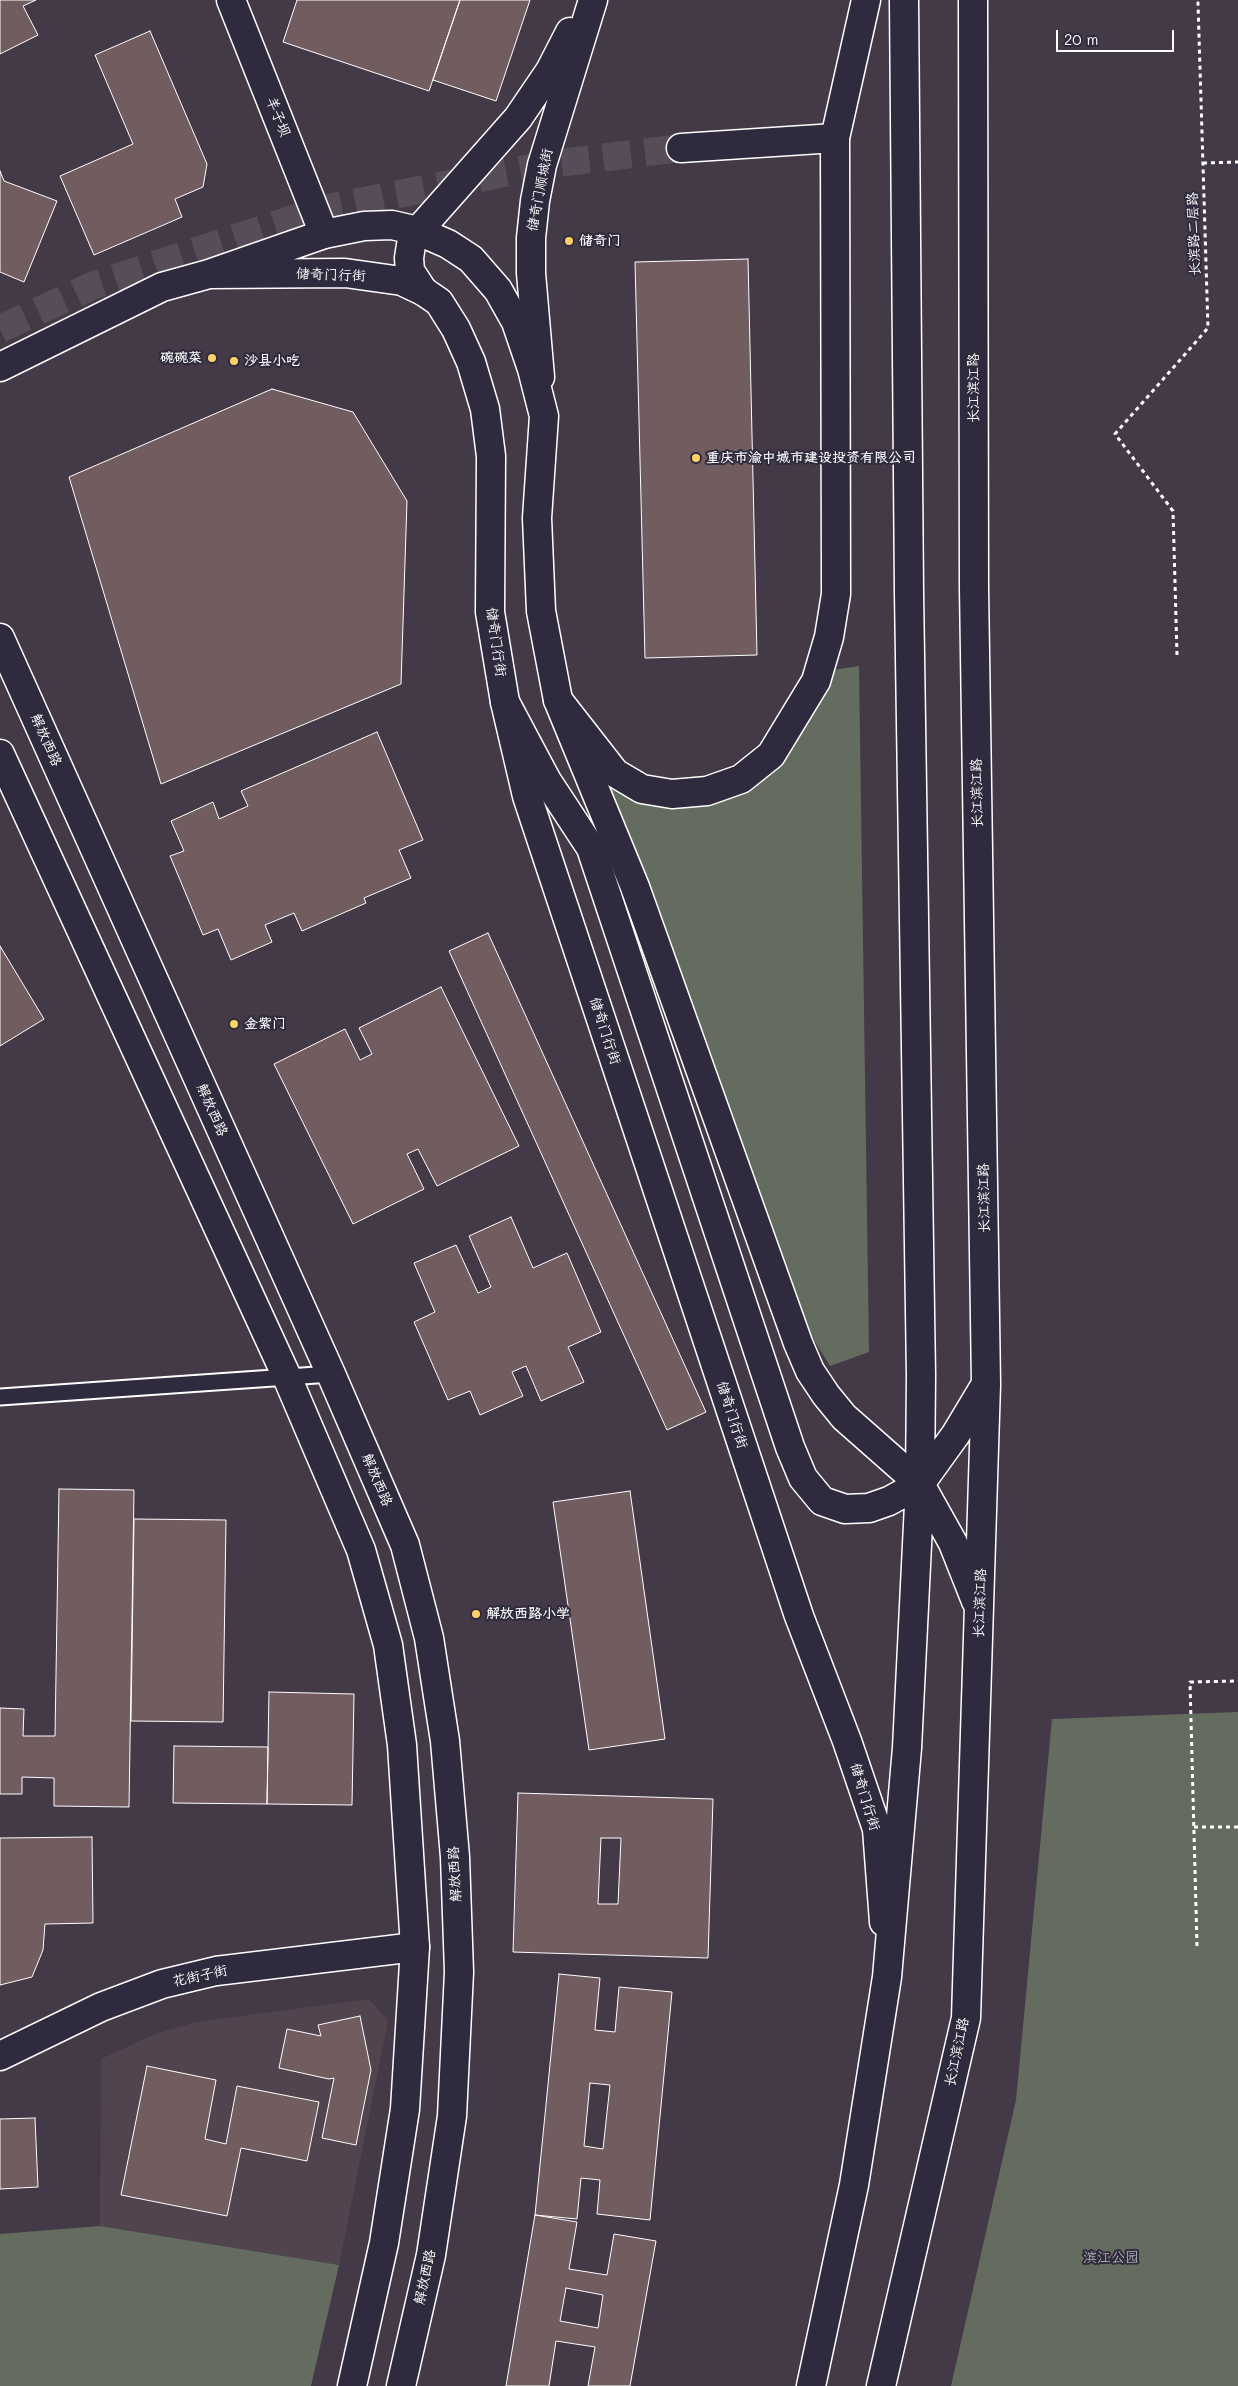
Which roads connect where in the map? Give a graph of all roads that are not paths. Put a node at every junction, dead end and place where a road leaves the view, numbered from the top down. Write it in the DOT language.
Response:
graph roads {
  1 [pos="231,0"];
  2 [pos="587,0"];
  3 [pos="593,0"];
  4 [pos="866,0"];
  5 [pos="904,0"];
  6 [pos="973,0"];
  7 [pos="835,138"];
  8 [pos="681,148"];
  9 [pos="418,231"];
  10 [pos="324,234"];
  11 [pos="209,274"];
  12 [pos="423,291"];
  13 [pos="0,367"];
  14 [pos="544,416"];
  15 [pos="0,638"];
  16 [pos="558,700"];
  17 [pos="505,702"];
  18 [pos="0,754"];
  19 [pos="331,1374"];
  20 [pos="921,1376"];
  21 [pos="287,1377"];
  22 [pos="986,1384"];
  23 [pos="0,1397"];
  24 [pos="972,1407"];
  25 [pos="920,1484"];
  26 [pos="980,1611"];
  27 [pos="415,1947"];
  28 [pos="887,1977"];
  29 [pos="0,2056"];
  30 [pos="352,2386"];
  31 [pos="401,2386"];
  32 [pos="810,2386"];
  33 [pos="881,2386"];
  1 -- 10 [label="main road, 羊子坝"];
  2 -- 9 [label="main road"];
  3 -- 14 [label="main road, 储奇门顺城街"];
  4 -- 7 [label="main road"];
  5 -- 20 [label="main road"];
  6 -- 22 [label="main road, 长江滨江路"];
  7 -- 8 [label="main road"];
  7 -- 16 [label="main road"];
  9 -- 10 [label="main road, 储奇门行街"];
  9 -- 12 [label="main road"];
  9 -- 14 [label="main road, 储奇门行街"];
  10 -- 11 [label="main road, 储奇门行街"];
  11 -- 12 [label="main road, 储奇门行街"];
  11 -- 13 [label="main road, 储奇门行街"];
  12 -- 17 [label="main road, 储奇门行街"];
  14 -- 16 [label="main road, 储奇门行街"];
  15 -- 19 [label="main road, 解放西路"];
  16 -- 25 [label="main road, 储奇门行街"];
  17 -- 25 [label="main road"];
  17 -- 28 [label="main road, 储奇门行街"];
  18 -- 21 [label="main road"];
  19 -- 21 [label="lane"];
  19 -- 31 [label="main road, 解放西路"];
  20 -- 24 [label="main road"];
  20 -- 25 [label="main road"];
  21 -- 23 [label="lane"];
  21 -- 27 [label="main road"];
  22 -- 24 [label="main road"];
  22 -- 26 [label="main road, 长江滨江路"];
  24 -- 25 [label="main road"];
  25 -- 26 [label="main road"];
  25 -- 28 [label="main road"];
  26 -- 33 [label="main road, 长江滨江路"];
  27 -- 29 [label="main road, 花街子街"];
  27 -- 30 [label="main road"];
  28 -- 32 [label="main road"];
}
